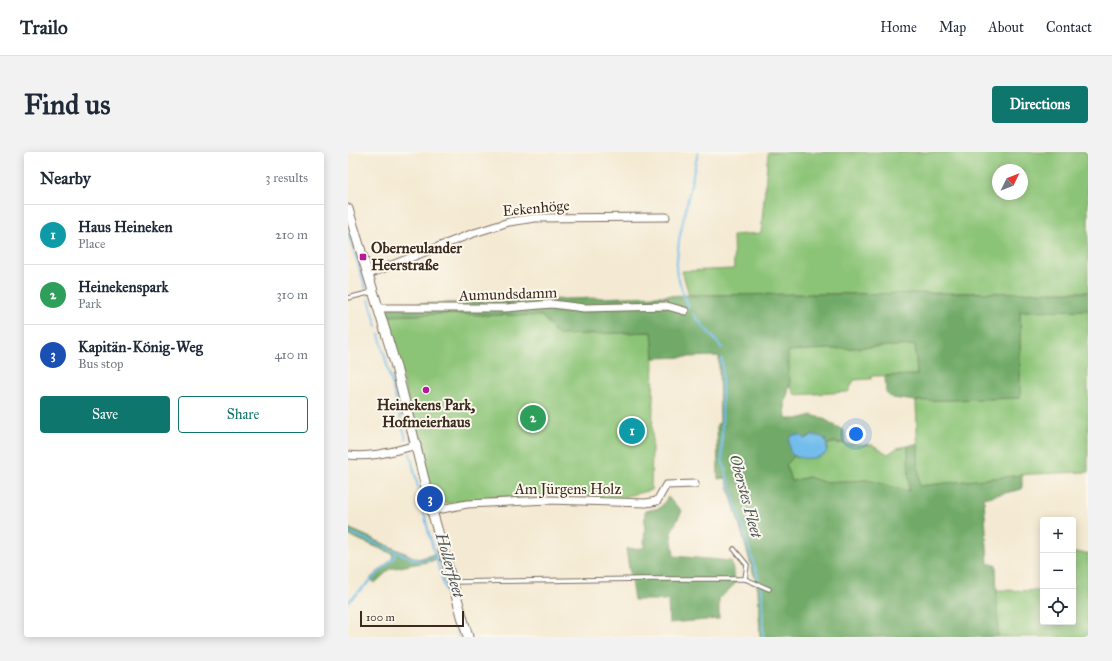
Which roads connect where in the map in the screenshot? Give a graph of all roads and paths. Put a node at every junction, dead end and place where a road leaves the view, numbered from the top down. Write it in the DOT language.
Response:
graph roads {
  1 [pos="348,209"];
  2 [pos="666,217"];
  3 [pos="369,274"];
  4 [pos="374,291"];
  5 [pos="348,298"];
  6 [pos="379,308"];
  7 [pos="685,311"];
  8 [pos="417,445"];
  9 [pos="348,455"];
  10 [pos="695,484"];
  11 [pos="432,511"];
  12 [pos="734,549"];
  13 [pos="745,579"];
  14 [pos="453,582"];
  15 [pos="769,589"];
  16 [pos="468,637"];
  1 -- 3 [label="street"];
  2 -- 3 [label="street, Eekenhöge"];
  3 -- 4 [label="street"];
  4 -- 5 [label="lane"];
  4 -- 6 [label="street"];
  6 -- 7 [label="street, Aumundsdamm"];
  6 -- 8 [label="street"];
  8 -- 9 [label="street"];
  8 -- 11 [label="street"];
  10 -- 11 [label="street, Am Jürgens Holz"];
  11 -- 14 [label="street"];
  12 -- 13 [label="lane"];
  13 -- 14 [label="lane"];
  13 -- 15 [label="lane"];
  14 -- 16 [label="street"];
}
